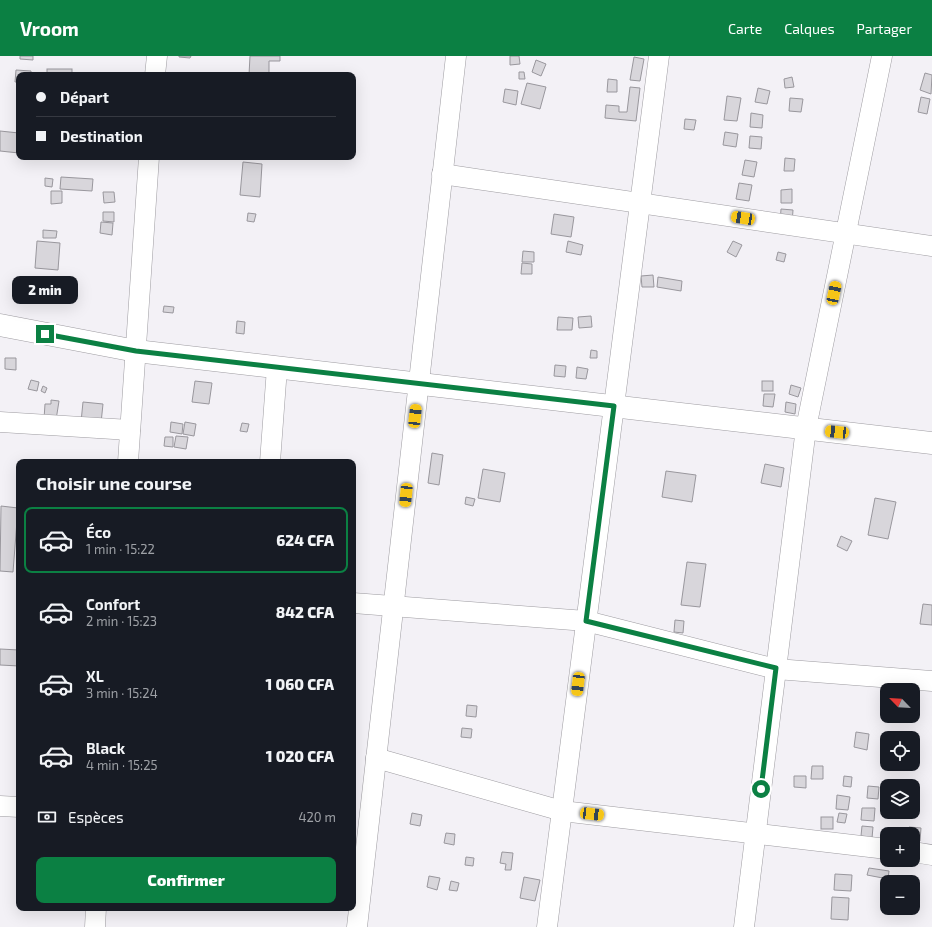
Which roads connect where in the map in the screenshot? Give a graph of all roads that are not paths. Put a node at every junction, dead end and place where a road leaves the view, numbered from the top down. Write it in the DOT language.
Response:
graph roads {
  1 [pos="156,56"];
  2 [pos="456,56"];
  3 [pos="659,56"];
  4 [pos="882,56"];
  5 [pos="155,72"];
  6 [pos="149,160"];
  7 [pos="442,174"];
  8 [pos="640,203"];
  9 [pos="846,234"];
  10 [pos="932,246"];
  11 [pos="0,325"];
  12 [pos="136,351"];
  13 [pos="277,368"];
  14 [pos="419,384"];
  15 [pos="614,406"];
  16 [pos="0,422"];
  17 [pos="806,428"];
  18 [pos="130,430"];
  19 [pos="932,442"];
  20 [pos="128,459"];
  21 [pos="270,459"];
  22 [pos="356,603"];
  23 [pos="393,606"];
  24 [pos="586,621"];
  25 [pos="776,668"];
  26 [pos="932,681"];
  27 [pos="376,758"];
  28 [pos="0,806"];
  29 [pos="16,807"];
  30 [pos="562,811"];
  31 [pos="360,832"];
  32 [pos="756,834"];
  33 [pos="880,848"];
  34 [pos="920,853"];
  35 [pos="932,855"];
  36 [pos="96,911"];
  37 [pos="95,927"];
  38 [pos="357,927"];
  39 [pos="547,927"];
  40 [pos="744,927"];
  1 -- 5 [label="street"];
  2 -- 7 [label="street"];
  3 -- 8 [label="street"];
  4 -- 9 [label="street"];
  6 -- 12 [label="street"];
  7 -- 8 [label="street"];
  7 -- 14 [label="street"];
  8 -- 9 [label="street"];
  8 -- 15 [label="street"];
  9 -- 10 [label="street"];
  9 -- 17 [label="street"];
  11 -- 12 [label="street"];
  12 -- 13 [label="street"];
  12 -- 18 [label="street"];
  13 -- 14 [label="street"];
  13 -- 21 [label="street"];
  14 -- 15 [label="street"];
  14 -- 23 [label="street"];
  15 -- 17 [label="street"];
  15 -- 24 [label="street"];
  16 -- 18 [label="street"];
  17 -- 19 [label="street"];
  17 -- 25 [label="street"];
  18 -- 20 [label="street"];
  22 -- 23 [label="street"];
  23 -- 24 [label="street"];
  23 -- 27 [label="street"];
  24 -- 25 [label="street"];
  24 -- 30 [label="street"];
  25 -- 26 [label="street"];
  25 -- 32 [label="street"];
  27 -- 30 [label="street"];
  27 -- 31 [label="street"];
  28 -- 29 [label="street"];
  30 -- 32 [label="street"];
  30 -- 39 [label="street"];
  31 -- 38 [label="street"];
  32 -- 33 [label="street"];
  32 -- 40 [label="street"];
  34 -- 35 [label="street"];
  36 -- 37 [label="street"];
}
